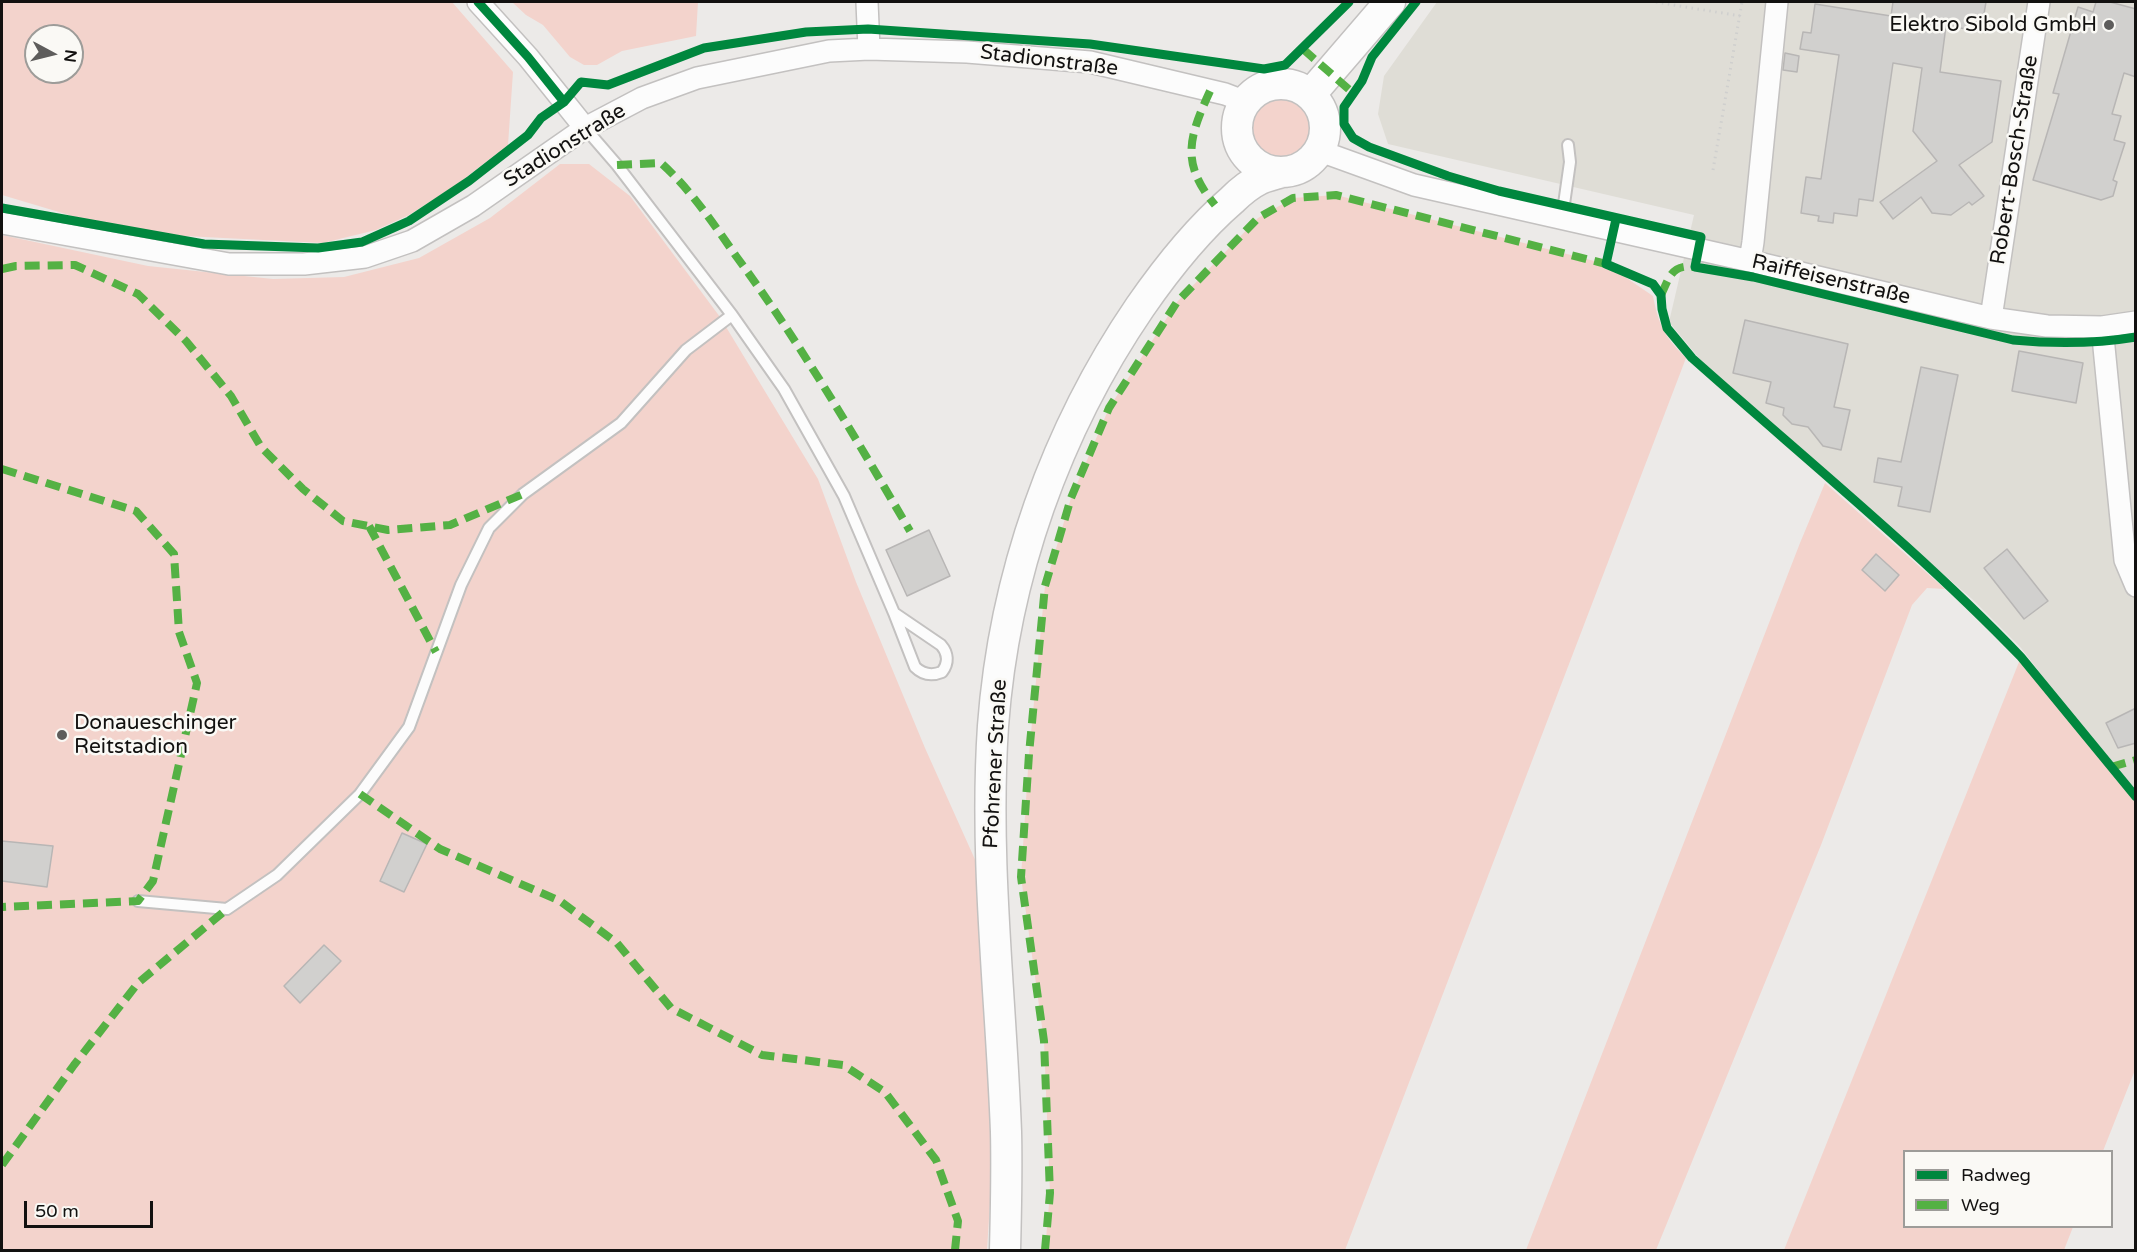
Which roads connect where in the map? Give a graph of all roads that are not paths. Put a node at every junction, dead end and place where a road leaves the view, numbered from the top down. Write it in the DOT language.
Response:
graph roads {
  1 [pos="478,2"];
  2 [pos="867,2"];
  3 [pos="1390,2"];
  4 [pos="1777,2"];
  5 [pos="2039,2"];
  6 [pos="869,49"];
  7 [pos="1310,95"];
  8 [pos="1246,102"];
  9 [pos="585,129"];
  10 [pos="1240,143"];
  11 [pos="1568,145"];
  12 [pos="1320,151"];
  13 [pos="1283,172"];
  14 [pos="1562,218"];
  15 [pos="1207,222"];
  16 [pos="2,223"];
  17 [pos="1750,261"];
  18 [pos="732,315"];
  19 [pos="1991,318"];
  20 [pos="2136,322"];
  21 [pos="2102,327"];
  22 [pos="2136,586"];
  23 [pos="894,612"];
  24 [pos="138,901"];
  25 [pos="1005,1251"];
  1 -- 9 [label="street"];
  2 -- 6 [label="street"];
  3 -- 7 [label="main road"];
  4 -- 17 [label="street"];
  5 -- 19 [label="street, Robert-Bosch-Straße"];
  6 -- 8 [label="street, Stadionstraße"];
  6 -- 9 [label="street, Stadionstraße"];
  7 -- 8 [label="main road"];
  7 -- 12 [label="main road"];
  8 -- 10 [label="main road"];
  9 -- 16 [label="street, Stadionstraße"];
  9 -- 18 [label="lane"];
  10 -- 13 [label="main road"];
  10 -- 15 [label="main road, Pfohrener Straße"];
  11 -- 14 [label="lane"];
  12 -- 13 [label="main road"];
  12 -- 14 [label="street, Raiffeisenstraße"];
  13 -- 15 [label="main road, Pfohrener Straße"];
  14 -- 17 [label="street, Raiffeisenstraße"];
  15 -- 25 [label="main road, Pfohrener Straße"];
  17 -- 19 [label="street, Raiffeisenstraße"];
  18 -- 23 [label="lane"];
  18 -- 24 [label="lane"];
  19 -- 21 [label="street, Raiffeisenstraße"];
  20 -- 21 [label="street, Raiffeisenstraße"];
  21 -- 22 [label="street"];
  23 -- 23 [label="lane"];
}
